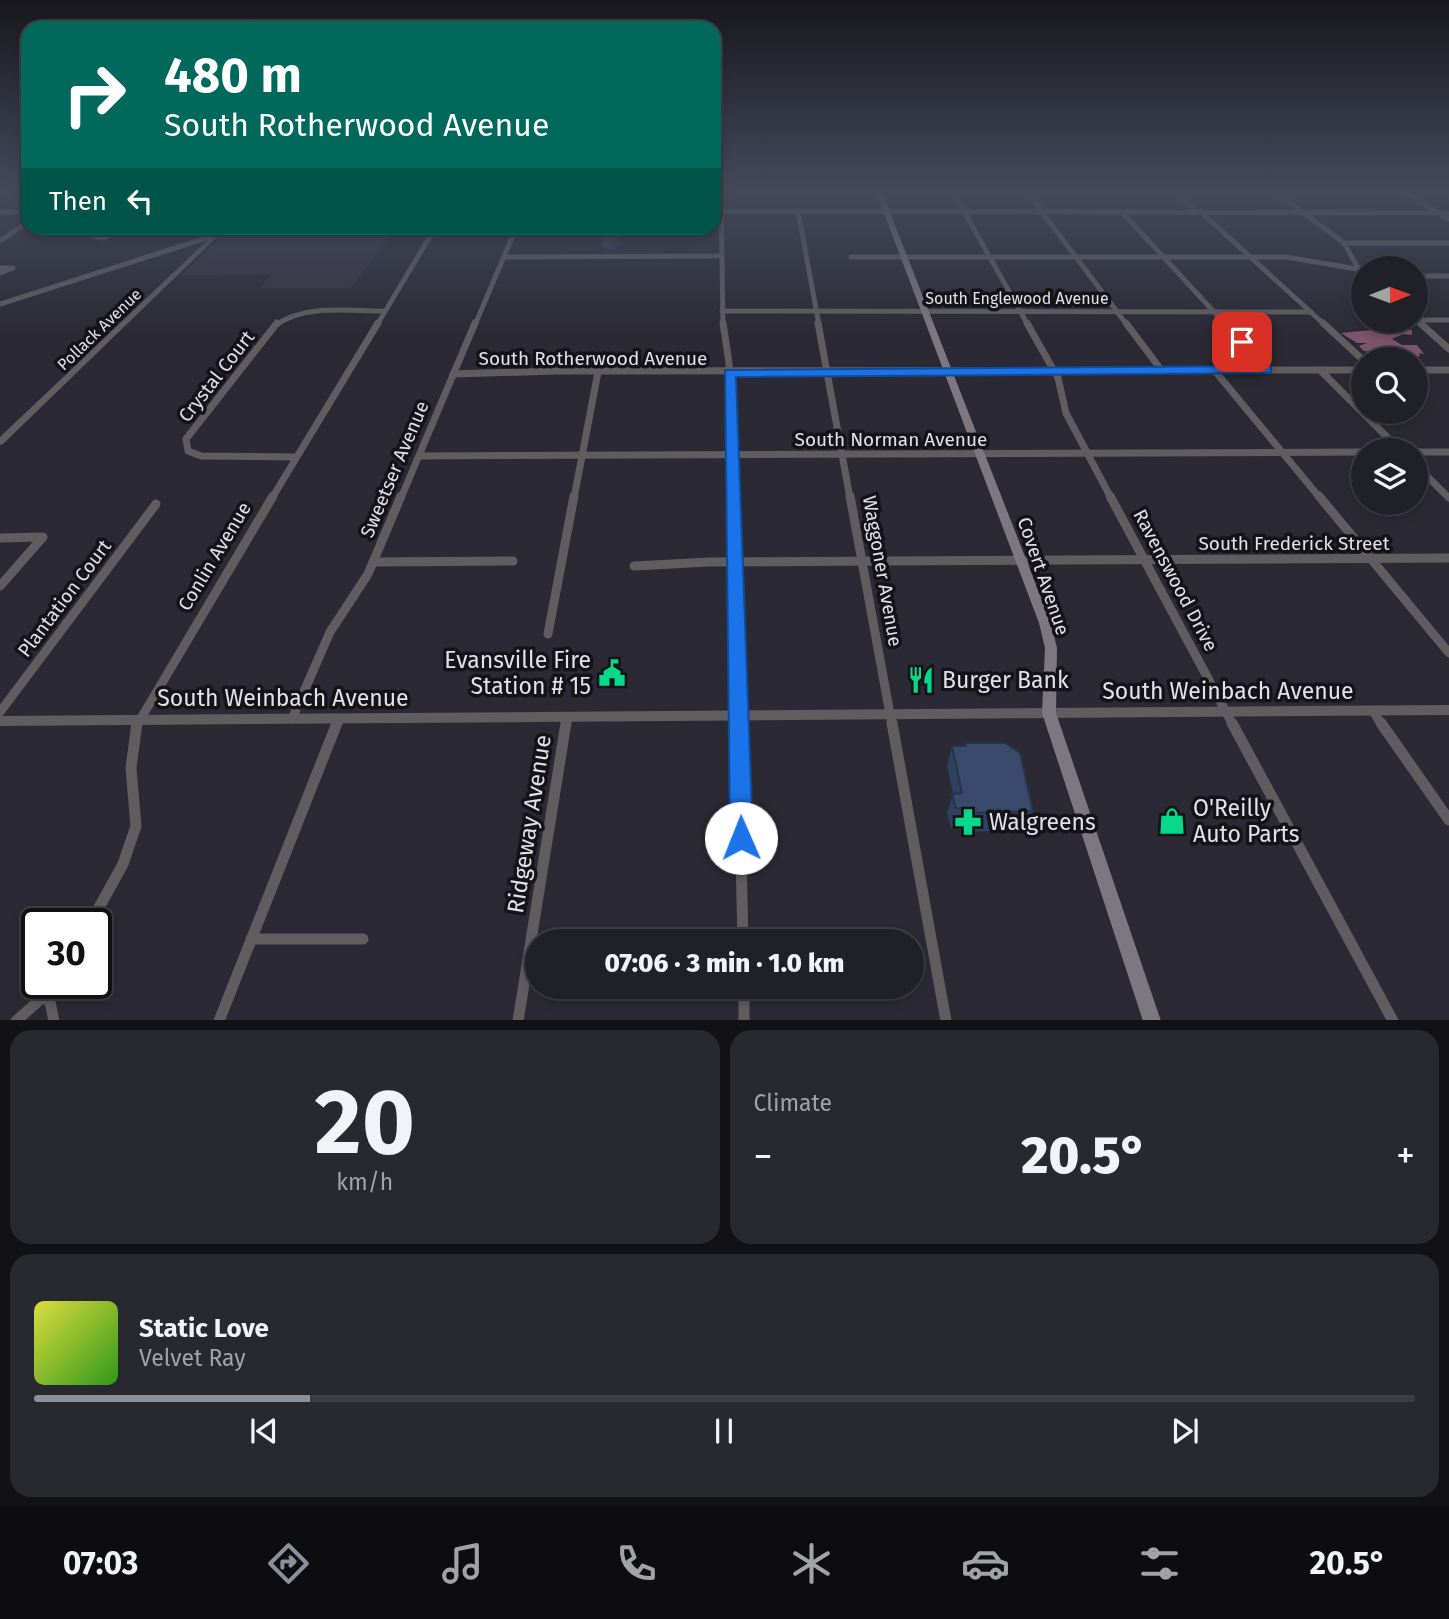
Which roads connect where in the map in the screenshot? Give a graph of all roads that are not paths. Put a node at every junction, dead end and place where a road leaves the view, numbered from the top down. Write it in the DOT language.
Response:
graph roads {
  1 [pos="202,240"];
  2 [pos="211,240"];
  3 [pos="428,240"];
  4 [pos="511,240"];
  5 [pos="720,240"];
  6 [pos="803,240"];
  7 [pos="898,240"];
  8 [pos="980,240"];
  9 [pos="1064,240"];
  10 [pos="1147,240"];
  11 [pos="1230,240"];
  12 [pos="1339,240"];
  13 [pos="1344,243"];
  14 [pos="1449,243"];
  15 [pos="721,256"];
  16 [pos="1352,256"];
  17 [pos="503,257"];
  18 [pos="851,257"];
  19 [pos="904,257"];
  20 [pos="990,257"];
  21 [pos="1077,257"];
  22 [pos="1163,257"];
  23 [pos="1250,257"];
  24 [pos="1351,267"];
  25 [pos="1428,276"];
  26 [pos="1449,276"];
  27 [pos="0,304"];
  28 [pos="383,311"];
  29 [pos="722,311"];
  30 [pos="816,312"];
  31 [pos="925,312"];
  32 [pos="1020,312"];
  33 [pos="1118,312"];
  34 [pos="1214,312"];
  35 [pos="1311,312"];
  36 [pos="1428,320"];
  37 [pos="1449,320"];
  38 [pos="1428,331"];
  39 [pos="1351,349"];
  40 [pos="1449,349"];
  41 [pos="1266,370"];
  42 [pos="1321,370"];
  43 [pos="1351,370"];
  44 [pos="1428,370"];
  45 [pos="1449,370"];
  46 [pos="1162,371"];
  47 [pos="1215,371"];
  48 [pos="598,372"];
  49 [pos="948,372"];
  50 [pos="1054,372"];
  51 [pos="729,373"];
  52 [pos="828,373"];
  53 [pos="453,374"];
  54 [pos="1389,438"];
  55 [pos="0,442"];
  56 [pos="1351,452"];
  57 [pos="1428,452"];
  58 [pos="1449,452"];
  59 [pos="1282,453"];
  60 [pos="1087,454"];
  61 [pos="844,455"];
  62 [pos="980,455"];
  63 [pos="419,456"];
  64 [pos="583,456"];
  65 [pos="732,456"];
  66 [pos="296,457"];
  67 [pos="1428,477"];
  68 [pos="1449,498"];
  69 [pos="156,504"];
  70 [pos="0,538"];
  71 [pos="1369,558"];
  72 [pos="1449,558"];
  73 [pos="1021,560"];
  74 [pos="1144,560"];
  75 [pos="513,561"];
  76 [pos="863,561"];
  77 [pos="373,562"];
  78 [pos="734,562"];
  79 [pos="635,566"];
  80 [pos="0,586"];
  81 [pos="548,634"];
  82 [pos="1449,653"];
  83 [pos="1373,710"];
  84 [pos="1449,710"];
  85 [pos="0,712"];
  86 [pos="1227,712"];
  87 [pos="1049,713"];
  88 [pos="892,714"];
  89 [pos="567,716"];
  90 [pos="739,716"];
  91 [pos="292,719"];
  92 [pos="340,719"];
  93 [pos="138,720"];
  94 [pos="0,721"];
  95 [pos="1449,820"];
  96 [pos="99,908"];
  97 [pos="743,929"];
  98 [pos="251,939"];
  99 [pos="363,939"];
  100 [pos="41,999"];
  101 [pos="46,999"];
  102 [pos="744,999"];
  103 [pos="16,1020"];
  104 [pos="54,1020"];
  105 [pos="219,1020"];
  106 [pos="518,1020"];
  107 [pos="744,1020"];
  108 [pos="946,1020"];
  109 [pos="1152,1020"];
  110 [pos="1393,1020"];
  1 -- 27 [label="street"];
  2 -- 55 [label="street, Pollack Avenue"];
  3 -- 28 [label="street, Conlin Avenue"];
  4 -- 17 [label="street, Sweetser Avenue"];
  5 -- 15 [label="street"];
  6 -- 30 [label="street, Waggoner Avenue"];
  7 -- 19 [label="main road, Covert Avenue"];
  8 -- 20 [label="street, Ravenswood Drive"];
  9 -- 21 [label="street"];
  10 -- 22 [label="street"];
  11 -- 23 [label="street"];
  12 -- 13 [label="street"];
  13 -- 14 [label="street"];
  13 -- 16 [label="street"];
  15 -- 17 [label="street"];
  15 -- 29 [label="street"];
  17 -- 53 [label="street, Sweetser Avenue"];
  18 -- 19 [label="street"];
  19 -- 20 [label="street"];
  19 -- 31 [label="main road, Covert Avenue"];
  20 -- 21 [label="street"];
  20 -- 32 [label="street, Ravenswood Drive"];
  21 -- 22 [label="street"];
  21 -- 33 [label="street"];
  22 -- 23 [label="street"];
  22 -- 34 [label="street"];
  23 -- 24 [label="street"];
  23 -- 35 [label="street"];
  25 -- 26 [label="street"];
  28 -- 66 [label="street, Conlin Avenue"];
  28 -- 66 [label="street, Crystal Court"];
  29 -- 30 [label="street, South Englewood Avenue"];
  29 -- 51 [label="street"];
  30 -- 31 [label="street, South Englewood Avenue"];
  30 -- 52 [label="street, Waggoner Avenue"];
  31 -- 32 [label="street, South Englewood Avenue"];
  31 -- 49 [label="main road, Covert Avenue"];
  32 -- 33 [label="street, South Englewood Avenue"];
  32 -- 50 [label="street, Ravenswood Drive"];
  33 -- 34 [label="street, South Englewood Avenue"];
  33 -- 46 [label="street"];
  34 -- 35 [label="street, South Englewood Avenue"];
  34 -- 41 [label="street"];
  35 -- 39 [label="street"];
  36 -- 37 [label="street"];
  38 -- 40 [label="street"];
  41 -- 42 [label="street, South Rotherwood Avenue"];
  41 -- 47 [label="street, South Rotherwood Avenue"];
  42 -- 43 [label="street, South Rotherwood Avenue"];
  42 -- 54 [label="street"];
  44 -- 45 [label="street"];
  46 -- 47 [label="street, South Rotherwood Avenue"];
  46 -- 50 [label="street, South Rotherwood Avenue"];
  47 -- 59 [label="street"];
  48 -- 51 [label="street, South Rotherwood Avenue"];
  48 -- 53 [label="street, South Rotherwood Avenue"];
  48 -- 64 [label="street"];
  49 -- 50 [label="street, South Rotherwood Avenue"];
  49 -- 52 [label="street, South Rotherwood Avenue"];
  49 -- 62 [label="main road, Covert Avenue"];
  50 -- 60 [label="street, Ravenswood Drive"];
  51 -- 52 [label="street, South Rotherwood Avenue"];
  51 -- 65 [label="street"];
  52 -- 61 [label="street, Waggoner Avenue"];
  53 -- 63 [label="street, Sweetser Avenue"];
  56 -- 59 [label="street, South Norman Avenue"];
  57 -- 58 [label="street"];
  59 -- 60 [label="street, South Norman Avenue"];
  59 -- 71 [label="street"];
  60 -- 62 [label="street, South Norman Avenue"];
  60 -- 74 [label="street, Ravenswood Drive"];
  61 -- 62 [label="street, South Norman Avenue"];
  61 -- 65 [label="street, South Norman Avenue"];
  61 -- 76 [label="street, Waggoner Avenue"];
  62 -- 73 [label="main road, Covert Avenue"];
  63 -- 64 [label="street, South Norman Avenue"];
  63 -- 77 [label="street, Sweetser Avenue"];
  64 -- 65 [label="street, South Norman Avenue"];
  64 -- 81 [label="street"];
  65 -- 78 [label="street"];
  66 -- 93 [label="street, Conlin Avenue"];
  67 -- 68 [label="street"];
  69 -- 85 [label="street, Plantation Court"];
  70 -- 80 [label="street"];
  71 -- 72 [label="street, South Frederick Street"];
  71 -- 74 [label="street, South Frederick Street"];
  71 -- 82 [label="street"];
  73 -- 74 [label="street, South Frederick Street"];
  73 -- 76 [label="street, South Frederick Street"];
  73 -- 87 [label="main road, Covert Avenue"];
  74 -- 86 [label="street, Ravenswood Drive"];
  75 -- 77 [label="street"];
  76 -- 78 [label="street, South Frederick Street"];
  76 -- 88 [label="street, Waggoner Avenue"];
  77 -- 91 [label="street, Sweetser Avenue"];
  78 -- 79 [label="street, South Frederick Street"];
  78 -- 90 [label="street"];
  83 -- 84 [label="street, South Weinbach Avenue"];
  83 -- 86 [label="street, South Weinbach Avenue"];
  83 -- 95 [label="street"];
  86 -- 87 [label="street, South Weinbach Avenue"];
  86 -- 110 [label="street, Ravenswood Drive"];
  87 -- 88 [label="street, South Weinbach Avenue"];
  87 -- 109 [label="main road, Covert Avenue"];
  88 -- 90 [label="street, South Weinbach Avenue"];
  88 -- 108 [label="street, Waggoner Avenue"];
  89 -- 90 [label="street, South Weinbach Avenue"];
  89 -- 92 [label="street, South Weinbach Avenue"];
  89 -- 106 [label="street, Ridgeway Avenue"];
  90 -- 97 [label="street"];
  91 -- 92 [label="street, South Weinbach Avenue"];
  91 -- 93 [label="street, South Weinbach Avenue"];
  92 -- 98 [label="street"];
  93 -- 94 [label="street, South Weinbach Avenue"];
  93 -- 96 [label="street, Conlin Avenue"];
  98 -- 99 [label="street"];
  98 -- 105 [label="street"];
  100 -- 103 [label="street"];
  101 -- 104 [label="street"];
  102 -- 107 [label="street"];
}
